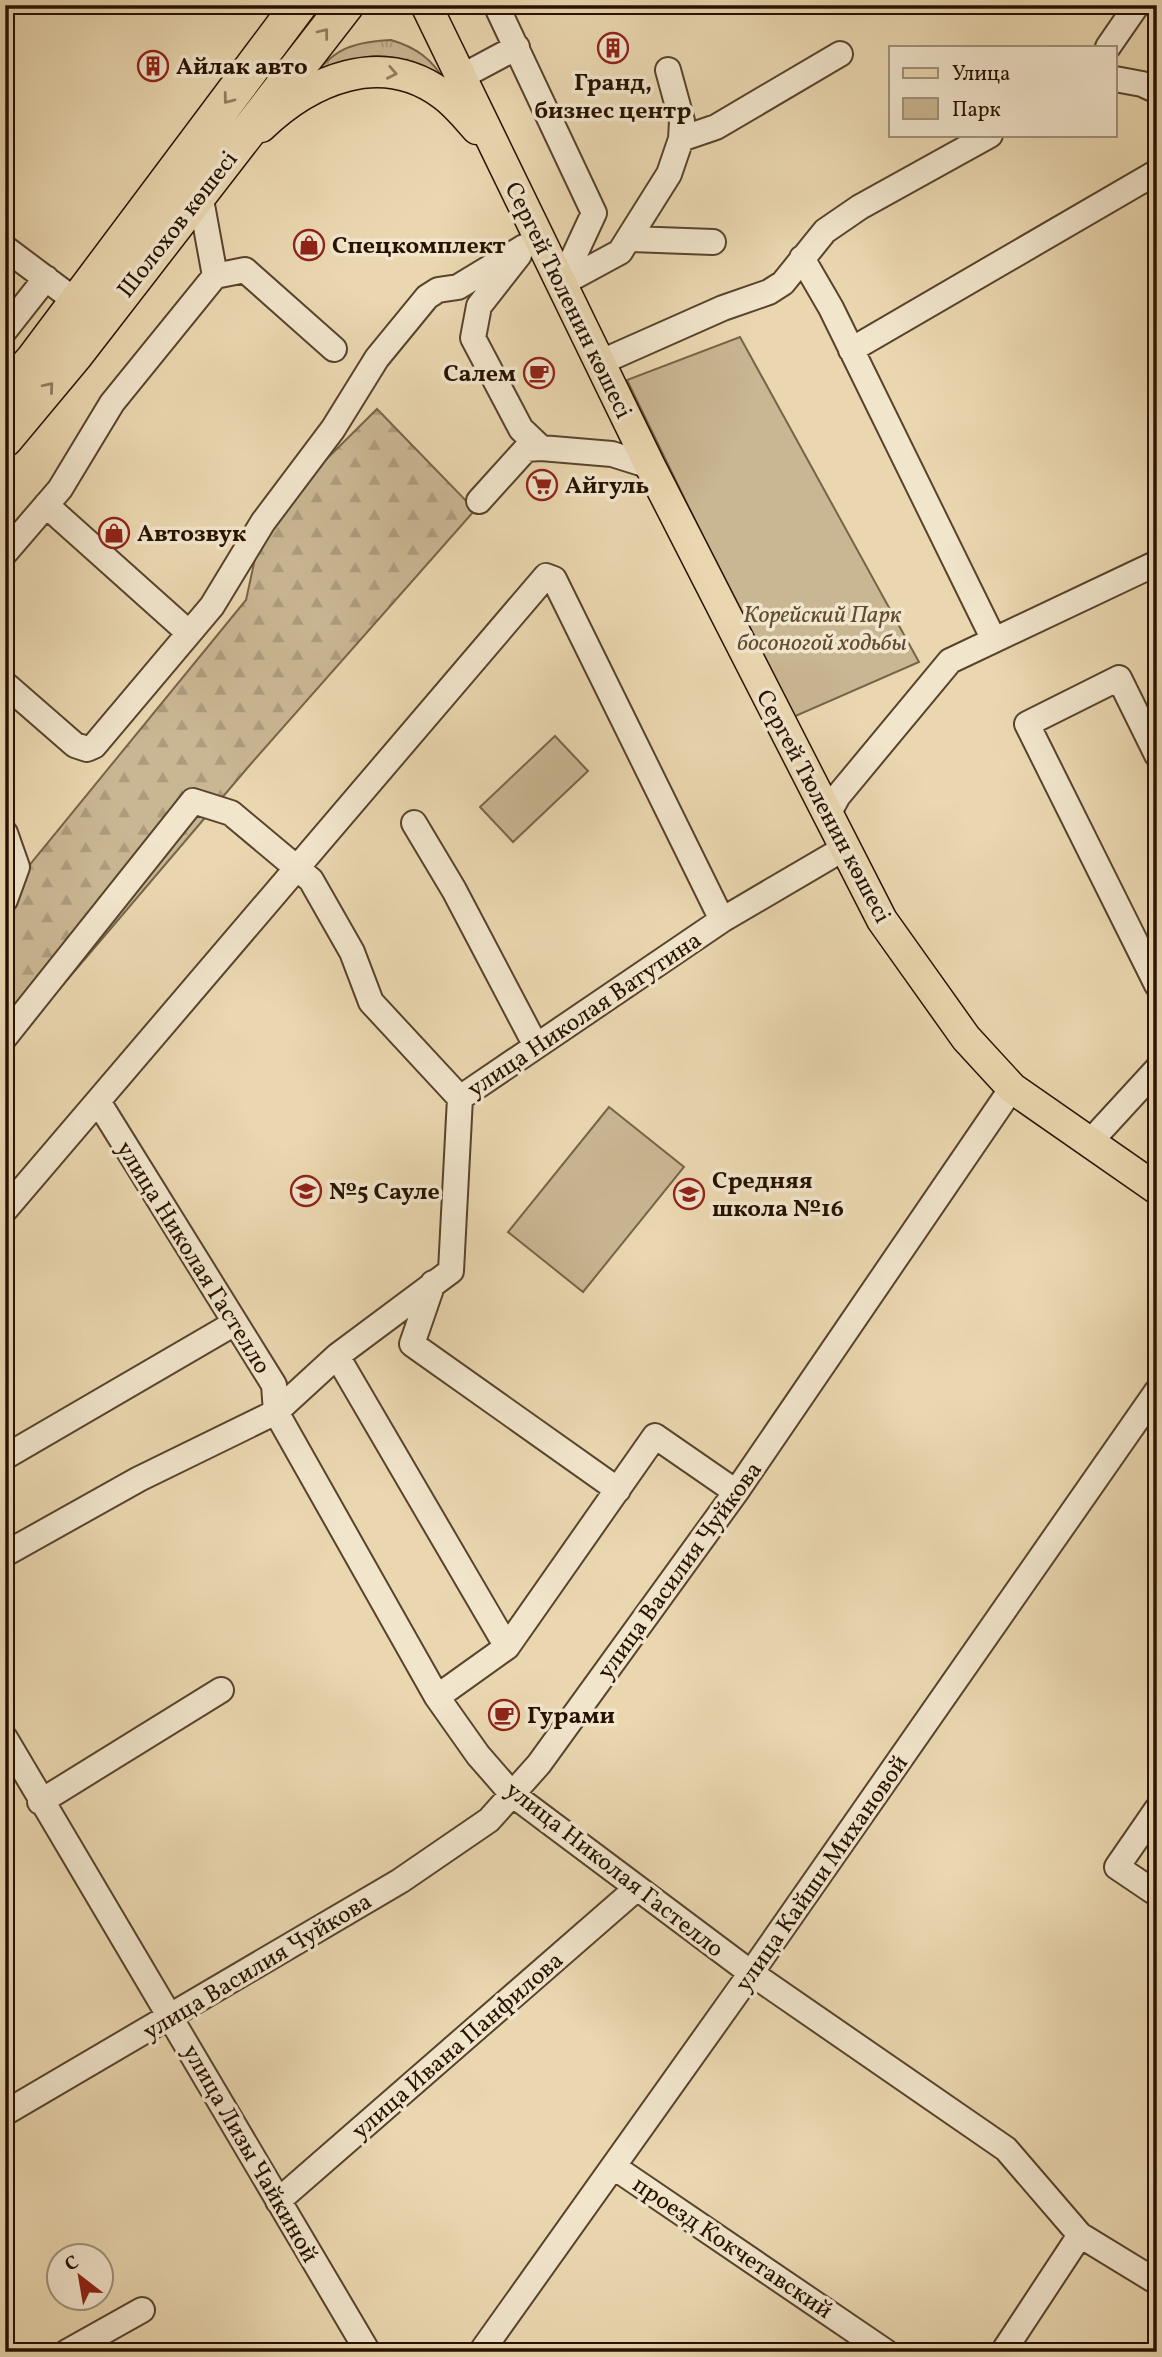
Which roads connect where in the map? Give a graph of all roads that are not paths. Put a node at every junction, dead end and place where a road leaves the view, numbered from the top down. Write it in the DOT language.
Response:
graph roads {
  1 [pos="299,5"];
  2 [pos="346,5"];
  3 [pos="426,5"];
  4 [pos="496,5"];
  5 [pos="1137,5"];
  6 [pos="1109,46"];
  7 [pos="517,47"];
  8 [pos="840,54"];
  9 [pos="668,70"];
  10 [pos="461,77"];
  11 [pos="1116,79"];
  12 [pos="1157,92"];
  13 [pos="987,136"];
  14 [pos="681,139"];
  15 [pos="496,150"];
  16 [pos="230,156"];
  17 [pos="1157,172"];
  18 [pos="200,194"];
  19 [pos="631,239"];
  20 [pos="713,242"];
  21 [pos="531,243"];
  22 [pos="5,248"];
  23 [pos="802,258"];
  24 [pos="215,276"];
  25 [pos="46,278"];
  26 [pos="561,284"];
  27 [pos="77,302"];
  28 [pos="5,330"];
  29 [pos="334,349"];
  30 [pos="851,350"];
  31 [pos="599,363"];
  32 [pos="5,392"];
  33 [pos="5,439"];
  34 [pos="541,448"];
  35 [pos="650,466"];
  36 [pos="479,501"];
  37 [pos="46,505"];
  38 [pos="5,553"];
  39 [pos="1157,564"];
  40 [pos="189,633"];
  41 [pos="994,640"];
  42 [pos="5,684"];
  43 [pos="1157,755"];
  44 [pos="827,816"];
  45 [pos="414,823"];
  46 [pos="5,832"];
  47 [pos="843,849"];
  48 [pos="295,866"];
  49 [pos="5,900"];
  50 [pos="722,920"];
  51 [pos="1157,985"];
  52 [pos="5,1037"];
  53 [pos="536,1046"];
  54 [pos="1157,1069"];
  55 [pos="1012,1088"];
  56 [pos="460,1098"];
  57 [pos="99,1103"];
  58 [pos="1089,1143"];
  59 [pos="1157,1189"];
  60 [pos="5,1210"];
  61 [pos="433,1283"];
  62 [pos="235,1323"];
  63 [pos="337,1356"];
  64 [pos="1157,1391"];
  65 [pos="275,1412"];
  66 [pos="5,1457"];
  67 [pos="618,1490"];
  68 [pos="736,1492"];
  69 [pos="8,1547"];
  70 [pos="507,1647"];
  71 [pos="221,1690"];
  72 [pos="437,1697"];
  73 [pos="5,1738"];
  74 [pos="512,1794"];
  75 [pos="40,1802"];
  76 [pos="1157,1810"];
  77 [pos="636,1889"];
  78 [pos="1157,1894"];
  79 [pos="751,1973"];
  80 [pos="171,2018"];
  81 [pos="5,2113"];
  82 [pos="614,2167"];
  83 [pos="278,2201"];
  84 [pos="1080,2235"];
  85 [pos="1157,2283"];
  86 [pos="142,2310"];
  87 [pos="67,2352"];
  88 [pos="368,2352"];
  89 [pos="481,2352"];
  90 [pos="886,2352"];
  91 [pos="1003,2352"];
  1 -- 27 [label="highway, Шолохов көшесі, one-way"];
  16 -- 2 [label="highway, Шолохов көшесі, one-way"];
  3 -- 10 [label="main road, Сергей Тюленин көшесі"];
  4 -- 7 [label="street"];
  5 -- 6 [label="street"];
  7 -- 10 [label="street"];
  7 -- 26 [label="street"];
  8 -- 14 [label="street"];
  9 -- 14 [label="street"];
  10 -- 15 [label="main road, Сергей Тюленин көшесі"];
  11 -- 12 [label="street"];
  13 -- 23 [label="street"];
  14 -- 19 [label="street"];
  16 -- 15 [label="main road, one-way"];
  15 -- 21 [label="main road, Сергей Тюленин көшесі"];
  16 -- 18 [label="highway, Шолохов көшесі"];
  17 -- 30 [label="street"];
  18 -- 24 [label="street"];
  33 -- 18 [label="highway, Шолохов көшесі, one-way"];
  19 -- 20 [label="street"];
  19 -- 26 [label="street"];
  21 -- 26 [label="main road, Сергей Тюленин көшесі"];
  21 -- 34 [label="street"];
  21 -- 40 [label="street"];
  22 -- 25 [label="street"];
  23 -- 30 [label="street"];
  23 -- 31 [label="street"];
  24 -- 29 [label="street"];
  24 -- 37 [label="street"];
  25 -- 27 [label="street"];
  25 -- 28 [label="street"];
  26 -- 31 [label="main road, Сергей Тюленин көшесі"];
  27 -- 32 [label="highway, Шолохов көшесі"];
  30 -- 41 [label="street"];
  31 -- 35 [label="main road, Сергей Тюленин көшесі"];
  34 -- 35 [label="street"];
  34 -- 36 [label="street"];
  35 -- 44 [label="main road, Сергей Тюленин көшесі"];
  37 -- 38 [label="street"];
  37 -- 40 [label="street"];
  39 -- 41 [label="street"];
  40 -- 42 [label="street"];
  41 -- 44 [label="street"];
  43 -- 51 [label="street"];
  44 -- 47 [label="main road, Сергей Тюленин көшесі"];
  45 -- 53 [label="street"];
  46 -- 49 [label="street"];
  47 -- 50 [label="street, улица Николая Ватутина"];
  47 -- 55 [label="main road, Сергей Тюленин көшесі"];
  48 -- 50 [label="street"];
  48 -- 52 [label="street"];
  48 -- 56 [label="street"];
  48 -- 57 [label="street"];
  50 -- 53 [label="street, улица Николая Ватутина"];
  53 -- 56 [label="street, улица Николая Ватутина"];
  54 -- 58 [label="street"];
  55 -- 58 [label="main road, Сергей Тюленин көшесі"];
  55 -- 68 [label="street, улица Василия Чуйкова"];
  56 -- 61 [label="street, улица Николая Ватутина"];
  57 -- 60 [label="street"];
  57 -- 62 [label="street, улица Николая Гастелло"];
  58 -- 59 [label="main road, Сергей Тюленин көшесі"];
  61 -- 63 [label="street, улица Николая Ватутина"];
  61 -- 67 [label="street"];
  62 -- 65 [label="street, улица Николая Гастелло"];
  62 -- 66 [label="street"];
  63 -- 65 [label="street, улица Николая Ватутина"];
  63 -- 70 [label="street"];
  64 -- 79 [label="street, улица Кайши Михановой"];
  65 -- 69 [label="street, улица Николая Ватутина"];
  65 -- 72 [label="street, улица Николая Гастелло"];
  67 -- 68 [label="street"];
  67 -- 70 [label="street"];
  68 -- 74 [label="street, улица Василия Чуйкова"];
  70 -- 72 [label="street"];
  71 -- 75 [label="street"];
  72 -- 74 [label="street, улица Николая Гастелло"];
  73 -- 75 [label="street, улица Лизы Чайкиной"];
  74 -- 77 [label="street, улица Николая Гастелло"];
  74 -- 80 [label="street, улица Василия Чуйкова"];
  75 -- 80 [label="street, улица Лизы Чайкиной"];
  76 -- 78 [label="street"];
  77 -- 79 [label="street, улица Николая Гастелло"];
  77 -- 83 [label="street, улица Ивана Панфилова"];
  79 -- 82 [label="street, улица Кайши Михановой"];
  79 -- 84 [label="street, улица Николая Гастелло"];
  80 -- 81 [label="street, улица Василия Чуйкова"];
  80 -- 83 [label="street, улица Лизы Чайкиной"];
  82 -- 89 [label="street, улица Кайши Михановой"];
  82 -- 90 [label="street, проезд Кокчетавский"];
  83 -- 88 [label="street, улица Лизы Чайкиной"];
  84 -- 85 [label="street, улица Николая Гастелло"];
  84 -- 91 [label="street"];
  86 -- 87 [label="street"];
}
